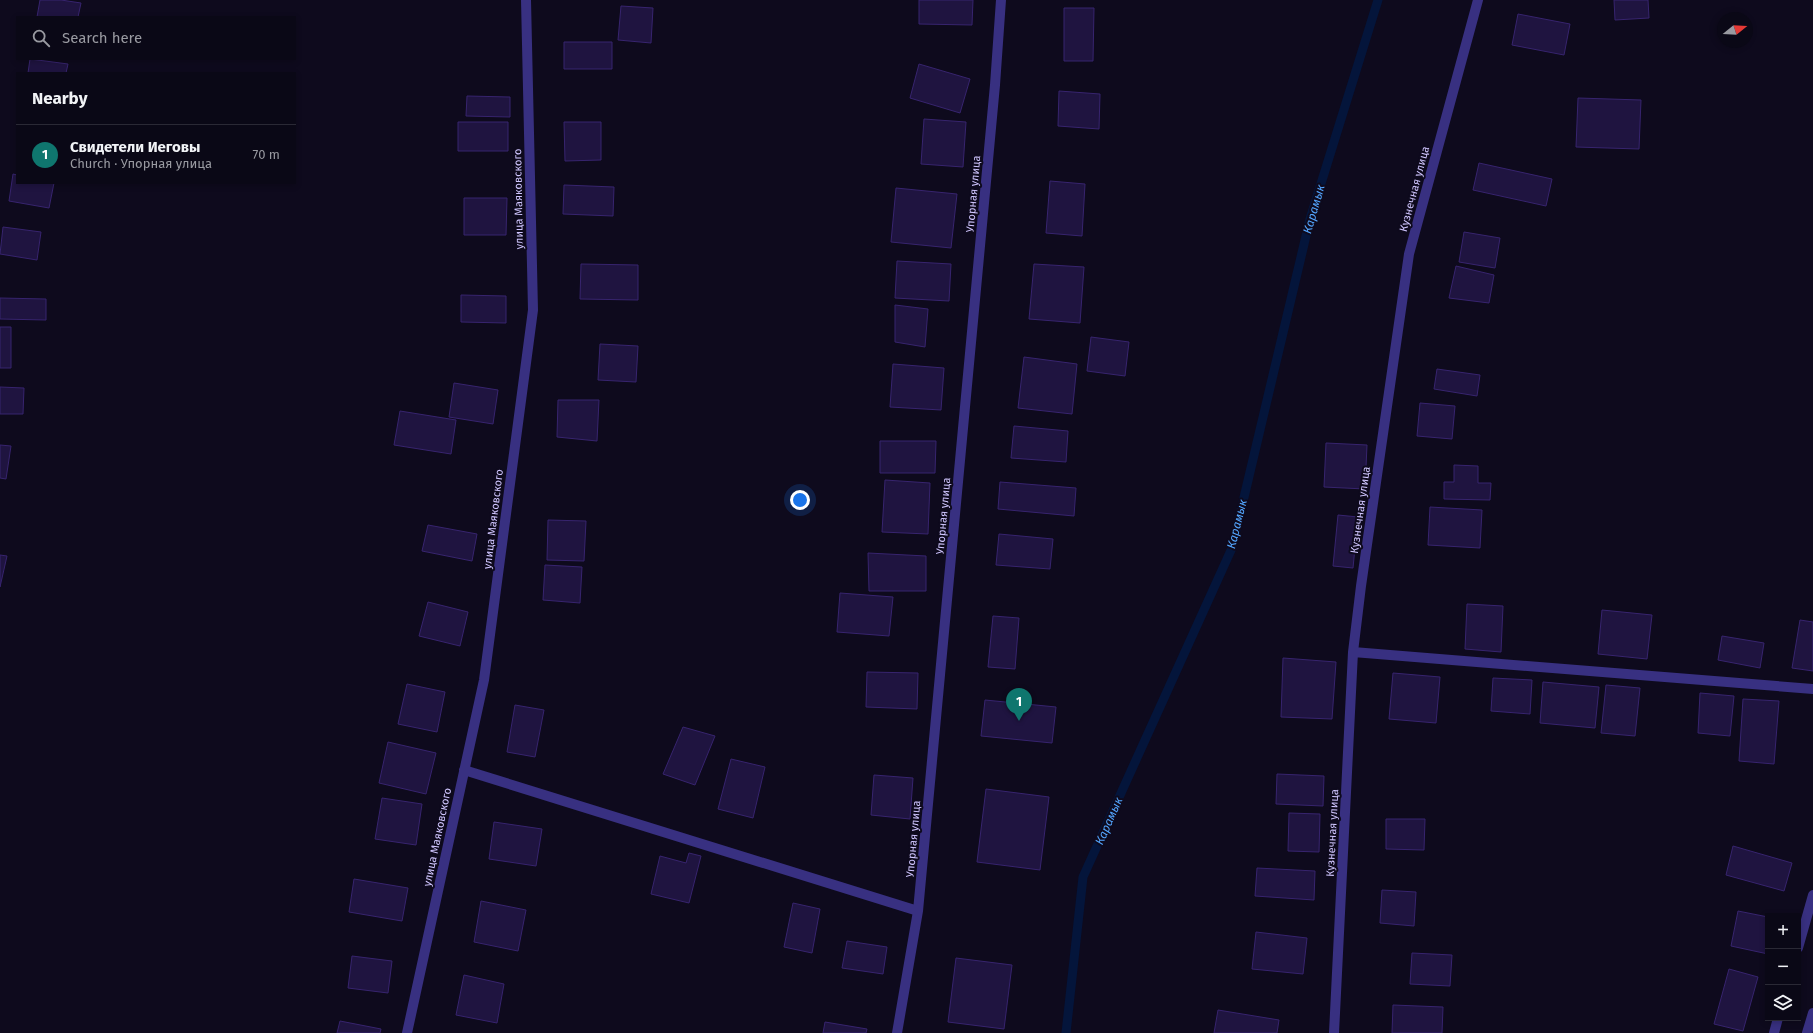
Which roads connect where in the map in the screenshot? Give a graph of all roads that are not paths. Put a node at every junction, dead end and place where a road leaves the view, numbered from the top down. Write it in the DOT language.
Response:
graph roads {
  1 [pos="526,0"];
  2 [pos="1001,0"];
  3 [pos="1478,0"];
  4 [pos="1353,652"];
  5 [pos="1813,689"];
  6 [pos="464,770"];
  7 [pos="1813,895"];
  8 [pos="918,911"];
  9 [pos="1801,937"];
  10 [pos="1813,1013"];
  11 [pos="1777,1021"];
  12 [pos="407,1033"];
  13 [pos="896,1033"];
  14 [pos="1334,1033"];
  15 [pos="1774,1033"];
  16 [pos="1807,1033"];
  1 -- 6 [label="street, улица Маяковского"];
  2 -- 8 [label="street, Упорная улица"];
  3 -- 4 [label="street, Кузнечная улица"];
  4 -- 5 [label="street"];
  4 -- 14 [label="street, Кузнечная улица"];
  6 -- 8 [label="street"];
  6 -- 12 [label="street, улица Маяковского"];
  7 -- 9 [label="street"];
  8 -- 13 [label="street, Упорная улица"];
  10 -- 16 [label="street"];
  11 -- 15 [label="street"];
}
